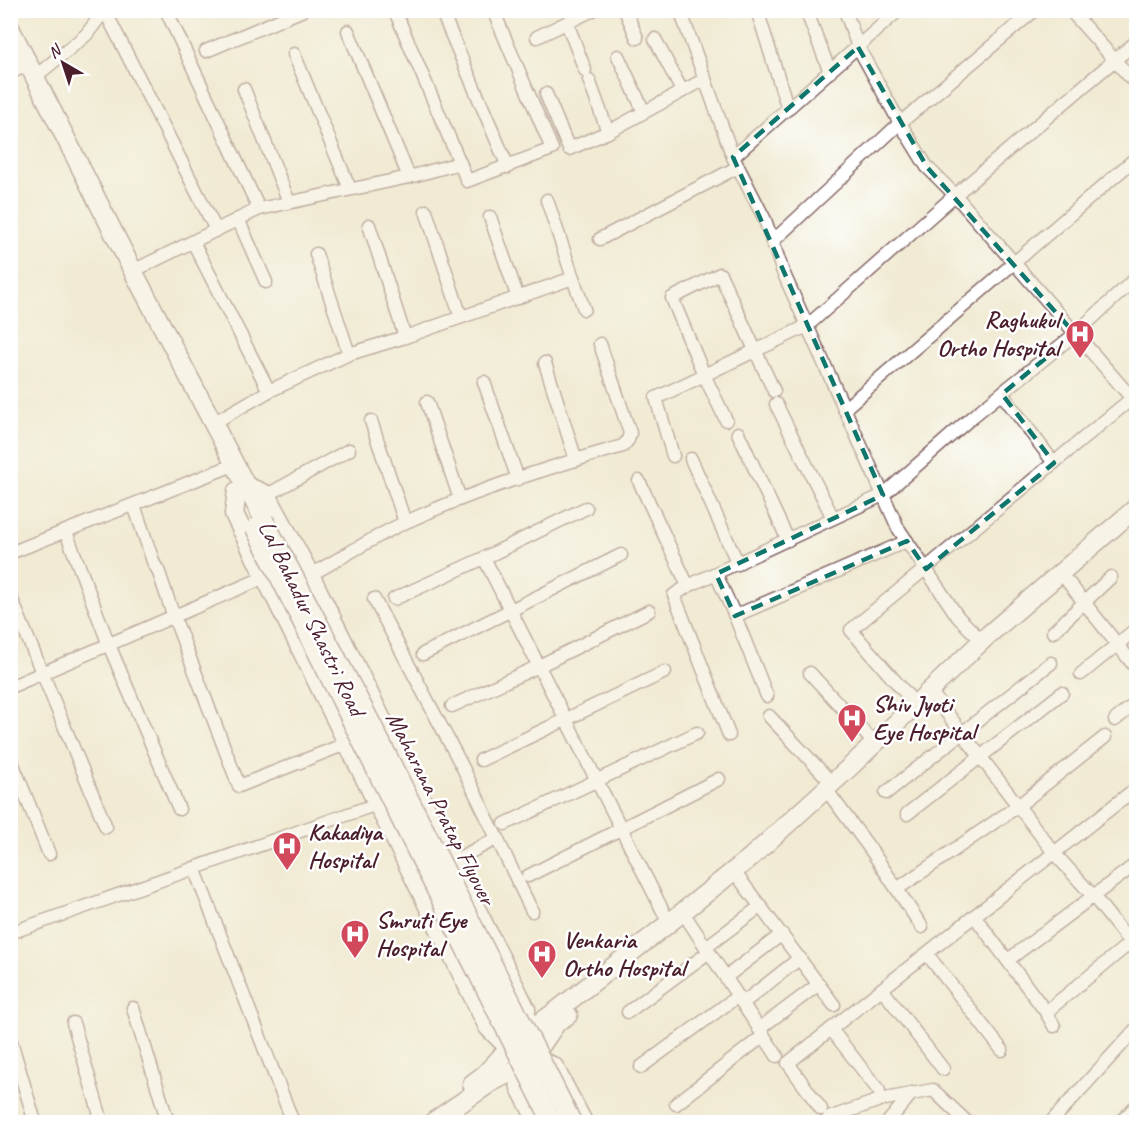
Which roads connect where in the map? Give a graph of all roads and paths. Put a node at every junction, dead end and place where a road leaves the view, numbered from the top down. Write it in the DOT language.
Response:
graph roads {
  1 [pos="166,10"];
  2 [pos="441,10"];
  3 [pos="493,10"];
  4 [pos="593,10"];
  5 [pos="625,10"];
  6 [pos="680,10"];
  7 [pos="757,10"];
  8 [pos="806,10"];
  9 [pos="846,10"];
  10 [pos="899,10"];
  11 [pos="1035,10"];
  12 [pos="1070,10"];
  13 [pos="105,11"];
  14 [pos="303,11"];
  15 [pos="394,11"];
  16 [pos="567,23"];
  17 [pos="10,28"];
  18 [pos="348,32"];
  19 [pos="537,37"];
  20 [pos="637,38"];
  21 [pos="655,39"];
  22 [pos="1137,42"];
  23 [pos="858,47"];
  24 [pos="206,51"];
  25 [pos="294,54"];
  26 [pos="618,56"];
  27 [pos="1115,60"];
  28 [pos="21,65"];
  29 [pos="830,72"];
  30 [pos="705,79"];
  31 [pos="1137,84"];
  32 [pos="244,89"];
  33 [pos="682,91"];
  34 [pos="546,94"];
  35 [pos="788,109"];
  36 [pos="644,112"];
  37 [pos="900,123"];
  38 [pos="608,132"];
  39 [pos="1137,158"];
  40 [pos="736,162"];
  41 [pos="460,163"];
  42 [pos="508,167"];
  43 [pos="409,177"];
  44 [pos="350,189"];
  45 [pos="956,195"];
  46 [pos="547,200"];
  47 [pos="289,202"];
  48 [pos="259,209"];
  49 [pos="426,211"];
  50 [pos="490,217"];
  51 [pos="238,219"];
  52 [pos="369,225"];
  53 [pos="216,230"];
  54 [pos="600,239"];
  55 [pos="193,242"];
  56 [pos="772,242"];
  57 [pos="316,254"];
  58 [pos="1015,264"];
  59 [pos="133,271"];
  60 [pos="573,278"];
  61 [pos="1137,278"];
  62 [pos="266,282"];
  63 [pos="518,298"];
  64 [pos="584,309"];
  65 [pos="461,317"];
  66 [pos="807,326"];
  67 [pos="1075,334"];
  68 [pos="405,338"];
  69 [pos="600,344"];
  70 [pos="755,352"];
  71 [pos="349,354"];
  72 [pos="545,363"];
  73 [pos="704,375"];
  74 [pos="484,382"];
  75 [pos="269,391"];
  76 [pos="774,391"];
  77 [pos="1002,394"];
  78 [pos="1135,399"];
  79 [pos="427,402"];
  80 [pos="776,404"];
  81 [pos="844,409"];
  82 [pos="726,420"];
  83 [pos="370,421"];
  84 [pos="213,423"];
  85 [pos="738,433"];
  86 [pos="349,450"];
  87 [pos="673,456"];
  88 [pos="691,459"];
  89 [pos="576,460"];
  90 [pos="1054,463"];
  91 [pos="230,467"];
  92 [pos="518,479"];
  93 [pos="639,481"];
  94 [pos="242,489"];
  95 [pos="267,495"];
  96 [pos="883,495"];
  97 [pos="460,499"];
  98 [pos="134,505"];
  99 [pos="586,508"];
  100 [pos="1137,508"];
  101 [pos="833,518"];
  102 [pos="1137,519"];
  103 [pos="405,522"];
  104 [pos="259,523"];
  105 [pos="66,532"];
  106 [pos="788,540"];
  107 [pos="907,541"];
  108 [pos="10,553"];
  109 [pos="621,555"];
  110 [pos="484,558"];
  111 [pos="738,564"];
  112 [pos="926,569"];
  113 [pos="716,574"];
  114 [pos="310,575"];
  115 [pos="1111,577"];
  116 [pos="264,578"];
  117 [pos="1068,582"];
  118 [pos="688,586"];
  119 [pos="10,595"];
  120 [pos="374,599"];
  121 [pos="394,599"];
  122 [pos="1084,602"];
  123 [pos="511,611"];
  124 [pos="650,611"];
  125 [pos="735,616"];
  126 [pos="174,617"];
  127 [pos="1137,628"];
  128 [pos="1053,632"];
  129 [pos="985,644"];
  130 [pos="1117,644"];
  131 [pos="109,645"];
  132 [pos="423,654"];
  133 [pos="1051,663"];
  134 [pos="539,666"];
  135 [pos="1137,668"];
  136 [pos="665,672"];
  137 [pos="42,673"];
  138 [pos="810,673"];
  139 [pos="1081,674"];
  140 [pos="10,687"];
  141 [pos="1062,693"];
  142 [pos="933,695"];
  143 [pos="767,696"];
  144 [pos="1137,703"];
  145 [pos="915,704"];
  146 [pos="452,706"];
  147 [pos="769,716"];
  148 [pos="564,719"];
  149 [pos="1115,720"];
  150 [pos="697,733"];
  151 [pos="962,733"];
  152 [pos="729,735"];
  153 [pos="1105,737"];
  154 [pos="348,743"];
  155 [pos="874,744"];
  156 [pos="980,756"];
  157 [pos="10,757"];
  158 [pos="480,760"];
  159 [pos="719,779"];
  160 [pos="596,781"];
  161 [pos="832,789"];
  162 [pos="886,793"];
  163 [pos="1130,793"];
  164 [pos="377,804"];
  165 [pos="1018,806"];
  166 [pos="179,809"];
  167 [pos="907,814"];
  168 [pos="506,824"];
  169 [pos="106,828"];
  170 [pos="620,829"];
  171 [pos="498,837"];
  172 [pos="50,854"];
  173 [pos="1055,854"];
  174 [pos="453,861"];
  175 [pos="1137,864"];
  176 [pos="194,868"];
  177 [pos="528,876"];
  178 [pos="740,878"];
  179 [pos="897,889"];
  180 [pos="1094,897"];
  181 [pos="761,906"];
  182 [pos="532,911"];
  183 [pos="975,917"];
  184 [pos="688,920"];
  185 [pos="669,923"];
  186 [pos="922,927"];
  187 [pos="10,933"];
  188 [pos="782,934"];
  189 [pos="1135,943"];
  190 [pos="707,949"];
  191 [pos="927,954"];
  192 [pos="800,958"];
  193 [pos="1008,960"];
  194 [pos="726,977"];
  195 [pos="819,984"];
  196 [pos="882,989"];
  197 [pos="740,1000"];
  198 [pos="834,1005"];
  199 [pos="133,1008"];
  200 [pos="628,1012"];
  201 [pos="1046,1012"];
  202 [pos="73,1023"];
  203 [pos="1054,1026"];
  204 [pos="831,1029"];
  205 [pos="1137,1029"];
  206 [pos="526,1032"];
  207 [pos="761,1032"];
  208 [pos="10,1038"];
  209 [pos="504,1049"];
  210 [pos="1002,1050"];
  211 [pos="540,1053"];
  212 [pos="777,1056"];
  213 [pos="641,1067"];
  214 [pos="517,1069"];
  215 [pos="943,1069"];
  216 [pos="879,1091"];
  217 [pos="912,1093"];
  218 [pos="676,1104"];
  219 [pos="1137,1106"];
  220 [pos="821,1109"];
  221 [pos="961,1121"];
  222 [pos="35,1122"];
  223 [pos="102,1122"];
  224 [pos="168,1122"];
  225 [pos="293,1122"];
  226 [pos="416,1122"];
  227 [pos="433,1122"];
  228 [pos="538,1122"];
  229 [pos="552,1122"];
  230 [pos="572,1122"];
  231 [pos="583,1122"];
  232 [pos="826,1122"];
  233 [pos="888,1122"];
  234 [pos="1051,1122"];
  235 [pos="1121,1122"];
  1 -- 48 [label="street"];
  2 -- 42 [label="street"];
  3 -- 42 [label="street"];
  4 -- 16 [label="street"];
  5 -- 20 [label="street"];
  6 -- 30 [label="street"];
  7 -- 35 [label="street"];
  8 -- 29 [label="street"];
  9 -- 23 [label="street"];
  10 -- 23 [label="street"];
  11 -- 37 [label="street"];
  12 -- 27 [label="street"];
  13 -- 28 [label="street"];
  13 -- 53 [label="street"];
  14 -- 24 [label="street"];
  15 -- 41 [label="street"];
  16 -- 19 [label="street"];
  16 -- 38 [label="street"];
  17 -- 28 [label="main road"];
  18 -- 43 [label="street"];
  21 -- 33 [label="street"];
  22 -- 27 [label="street"];
  23 -- 29 [label="street"];
  23 -- 37 [label="street"];
  25 -- 44 [label="street"];
  26 -- 36 [label="street"];
  27 -- 31 [label="street"];
  27 -- 45 [label="street"];
  28 -- 59 [label="main road"];
  28 -- 91 [label="main road, Lal Bahadur Shastri Road"];
  29 -- 35 [label="street"];
  30 -- 33 [label="street"];
  30 -- 40 [label="street"];
  32 -- 47 [label="street"];
  33 -- 36 [label="street"];
  34 -- 38 [label="street"];
  35 -- 40 [label="street"];
  36 -- 38 [label="street"];
  37 -- 45 [label="street"];
  37 -- 56 [label="street"];
  39 -- 58 [label="street"];
  40 -- 54 [label="street"];
  40 -- 56 [label="street"];
  41 -- 42 [label="street"];
  41 -- 43 [label="street"];
  43 -- 44 [label="street"];
  44 -- 47 [label="street"];
  45 -- 58 [label="street"];
  45 -- 66 [label="street"];
  46 -- 60 [label="street"];
  47 -- 48 [label="street"];
  48 -- 51 [label="street"];
  49 -- 65 [label="street"];
  50 -- 63 [label="street"];
  51 -- 53 [label="street"];
  51 -- 62 [label="street"];
  52 -- 68 [label="street"];
  53 -- 55 [label="street"];
  55 -- 59 [label="street"];
  55 -- 75 [label="street"];
  56 -- 66 [label="street"];
  57 -- 71 [label="street"];
  58 -- 67 [label="street"];
  58 -- 81 [label="street"];
  59 -- 84 [label="main road"];
  60 -- 63 [label="street"];
  60 -- 64 [label="street"];
  61 -- 67 [label="street"];
  63 -- 65 [label="street"];
  65 -- 68 [label="street"];
  66 -- 70 [label="street"];
  66 -- 81 [label="street"];
  67 -- 77 [label="street"];
  67 -- 78 [label="street"];
  68 -- 71 [label="street"];
  69 -- 89 [label="street"];
  70 -- 73 [label="street"];
  70 -- 73 [label="street"];
  70 -- 76 [label="street"];
  71 -- 75 [label="street"];
  72 -- 89 [label="street"];
  73 -- 82 [label="street"];
  73 -- 87 [label="street"];
  74 -- 92 [label="street"];
  75 -- 84 [label="street"];
  77 -- 90 [label="street"];
  77 -- 96 [label="street"];
  78 -- 90 [label="street"];
  79 -- 97 [label="street"];
  80 -- 101 [label="street"];
  81 -- 96 [label="street"];
  83 -- 103 [label="street"];
  84 -- 91 [label="main road"];
  85 -- 106 [label="street"];
  86 -- 95 [label="street"];
  88 -- 111 [label="street"];
  89 -- 92 [label="street"];
  90 -- 112 [label="street"];
  91 -- 94 [label="main road, Lal Bahadur Shastri Road"];
  91 -- 98 [label="street"];
  92 -- 97 [label="street"];
  93 -- 118 [label="street"];
  94 -- 95 [label="main road"];
  94 -- 104 [label="main road, Maharana Pratap Flyover"];
  94 -- 116 [label="main road, Lal Bahadur Shastri Road"];
  95 -- 114 [label="main road"];
  96 -- 101 [label="street"];
  96 -- 107 [label="street"];
  97 -- 103 [label="street"];
  98 -- 105 [label="street"];
  98 -- 126 [label="street"];
  99 -- 110 [label="street"];
  100 -- 129 [label="main road"];
  101 -- 106 [label="street"];
  102 -- 117 [label="main road"];
  103 -- 114 [label="street"];
  104 -- 229 [label="main road, Maharana Pratap Flyover, bridge"];
  104 -- 230 [label="main road, Maharana Pratap Flyover, bridge"];
  105 -- 108 [label="street"];
  105 -- 131 [label="street"];
  106 -- 111 [label="street"];
  107 -- 112 [label="street"];
  107 -- 125 [label="street"];
  109 -- 123 [label="street"];
  110 -- 121 [label="street"];
  110 -- 123 [label="street"];
  111 -- 113 [label="street"];
  112 -- 129 [label="street"];
  112 -- 145 [label="street"];
  113 -- 118 [label="street"];
  113 -- 125 [label="street"];
  114 -- 174 [label="main road"];
  115 -- 122 [label="street"];
  116 -- 126 [label="street"];
  116 -- 154 [label="main road, Lal Bahadur Shastri Road"];
  117 -- 122 [label="street"];
  117 -- 129 [label="main road"];
  118 -- 152 [label="street"];
  119 -- 137 [label="street"];
  120 -- 171 [label="street"];
  122 -- 128 [label="street"];
  122 -- 130 [label="street"];
  123 -- 132 [label="street"];
  123 -- 134 [label="street"];
  124 -- 134 [label="street"];
  125 -- 143 [label="street"];
  126 -- 131 [label="street"];
  126 -- 154 [label="street"];
  127 -- 130 [label="street"];
  129 -- 142 [label="main road"];
  129 -- 145 [label="main road"];
  130 -- 135 [label="street"];
  130 -- 139 [label="street"];
  131 -- 137 [label="street"];
  131 -- 166 [label="street"];
  133 -- 151 [label="street"];
  134 -- 146 [label="street"];
  134 -- 148 [label="street"];
  136 -- 148 [label="street"];
  137 -- 140 [label="street"];
  137 -- 169 [label="street"];
  138 -- 155 [label="street"];
  141 -- 156 [label="street"];
  142 -- 151 [label="street"];
  142 -- 161 [label="main road"];
  144 -- 149 [label="street"];
  145 -- 155 [label="main road"];
  147 -- 161 [label="street"];
  148 -- 158 [label="street"];
  148 -- 160 [label="street"];
  150 -- 160 [label="street"];
  151 -- 156 [label="street"];
  151 -- 162 [label="street"];
  153 -- 165 [label="street"];
  154 -- 164 [label="main road, Lal Bahadur Shastri Road"];
  155 -- 161 [label="main road"];
  156 -- 165 [label="street"];
  156 -- 167 [label="street"];
  157 -- 172 [label="street"];
  159 -- 170 [label="street"];
  160 -- 168 [label="street"];
  160 -- 170 [label="street"];
  161 -- 178 [label="main road"];
  161 -- 179 [label="street"];
  161 -- 185 [label="main road"];
  163 -- 173 [label="street"];
  164 -- 176 [label="street"];
  164 -- 209 [label="main road, Lal Bahadur Shastri Road"];
  165 -- 173 [label="street"];
  165 -- 179 [label="street"];
  170 -- 177 [label="street"];
  170 -- 185 [label="street"];
  171 -- 174 [label="street"];
  171 -- 182 [label="street"];
  173 -- 180 [label="street"];
  173 -- 183 [label="street"];
  174 -- 206 [label="main road"];
  175 -- 180 [label="street"];
  176 -- 187 [label="street"];
  176 -- 225 [label="street"];
  178 -- 181 [label="street"];
  178 -- 184 [label="main road"];
  179 -- 186 [label="street"];
  180 -- 189 [label="street"];
  180 -- 193 [label="street"];
  181 -- 188 [label="street"];
  181 -- 190 [label="street"];
  183 -- 191 [label="street"];
  183 -- 193 [label="street"];
  184 -- 190 [label="street"];
  184 -- 211 [label="main road"];
  185 -- 206 [label="main road"];
  188 -- 192 [label="street"];
  188 -- 194 [label="street"];
  189 -- 201 [label="street"];
  190 -- 194 [label="street"];
  190 -- 200 [label="street"];
  191 -- 196 [label="street"];
  191 -- 210 [label="street"];
  192 -- 195 [label="street"];
  192 -- 197 [label="street"];
  193 -- 201 [label="street"];
  194 -- 197 [label="street"];
  195 -- 198 [label="street"];
  195 -- 207 [label="street"];
  196 -- 204 [label="street"];
  196 -- 215 [label="street"];
  197 -- 207 [label="street"];
  197 -- 213 [label="street"];
  199 -- 224 [label="street"];
  201 -- 203 [label="street"];
  202 -- 223 [label="street"];
  204 -- 216 [label="street"];
  204 -- 220 [label="street"];
  205 -- 234 [label="street"];
  206 -- 209 [label="main road"];
  206 -- 211 [label="main road"];
  207 -- 212 [label="street"];
  207 -- 218 [label="street"];
  208 -- 222 [label="street"];
  209 -- 214 [label="main road"];
  209 -- 226 [label="main road"];
  211 -- 214 [label="main road"];
  211 -- 231 [label="main road"];
  214 -- 227 [label="main road"];
  214 -- 228 [label="main road"];
  217 -- 221 [label="street"];
  217 -- 232 [label="street"];
  217 -- 233 [label="street"];
  219 -- 235 [label="street"];
}
